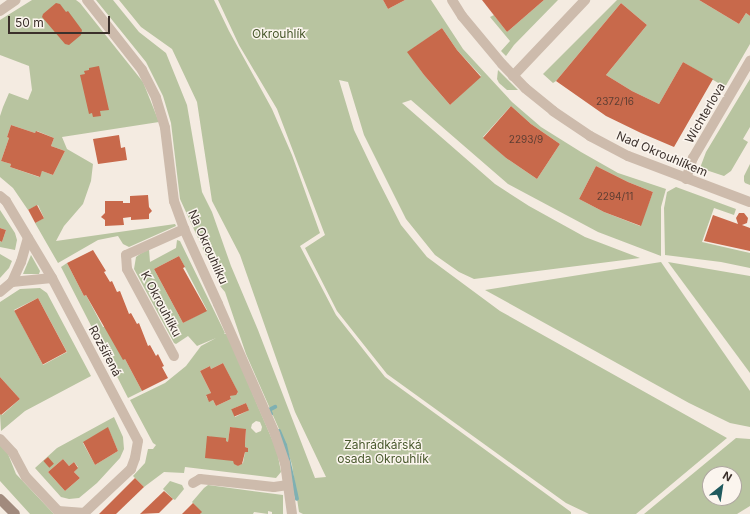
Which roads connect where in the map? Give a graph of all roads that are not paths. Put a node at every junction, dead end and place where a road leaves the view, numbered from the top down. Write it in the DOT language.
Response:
graph roads {
  1 [pos="16,0"];
  2 [pos="87,0"];
  3 [pos="452,0"];
  4 [pos="586,0"];
  5 [pos="0,11"];
  6 [pos="750,61"];
  7 [pos="513,76"];
  8 [pos="686,179"];
  9 [pos="0,196"];
  10 [pos="750,202"];
  11 [pos="184,230"];
  12 [pos="28,238"];
  13 [pos="52,278"];
  14 [pos="12,282"];
  15 [pos="0,292"];
  16 [pos="174,356"];
  17 [pos="0,439"];
  18 [pos="192,483"];
  19 [pos="288,485"];
  20 [pos="0,498"];
  21 [pos="84,513"];
  22 [pos="15,514"];
  23 [pos="292,514"];
  1 -- 5 [label="street"];
  2 -- 11 [label="street, Na Okrouhlíku"];
  3 -- 7 [label="street, Nad Okrouhlíkem"];
  4 -- 7 [label="street"];
  6 -- 8 [label="street, Wichterlova"];
  7 -- 8 [label="street, Nad Okrouhlíkem"];
  8 -- 10 [label="street, Nad Okrouhlíkem"];
  9 -- 12 [label="street, Rozšířená"];
  11 -- 16 [label="street, K Okrouhlíku"];
  11 -- 19 [label="street, Na Okrouhlíku"];
  12 -- 13 [label="street, Rozšířená"];
  12 -- 14 [label="street"];
  13 -- 14 [label="street"];
  13 -- 21 [label="street, Rozšířená"];
  14 -- 15 [label="street"];
  17 -- 21 [label="street, Rozšířená"];
  18 -- 19 [label="street"];
  19 -- 23 [label="street, Na Okrouhlíku"];
  20 -- 22 [label="main road"];
}
